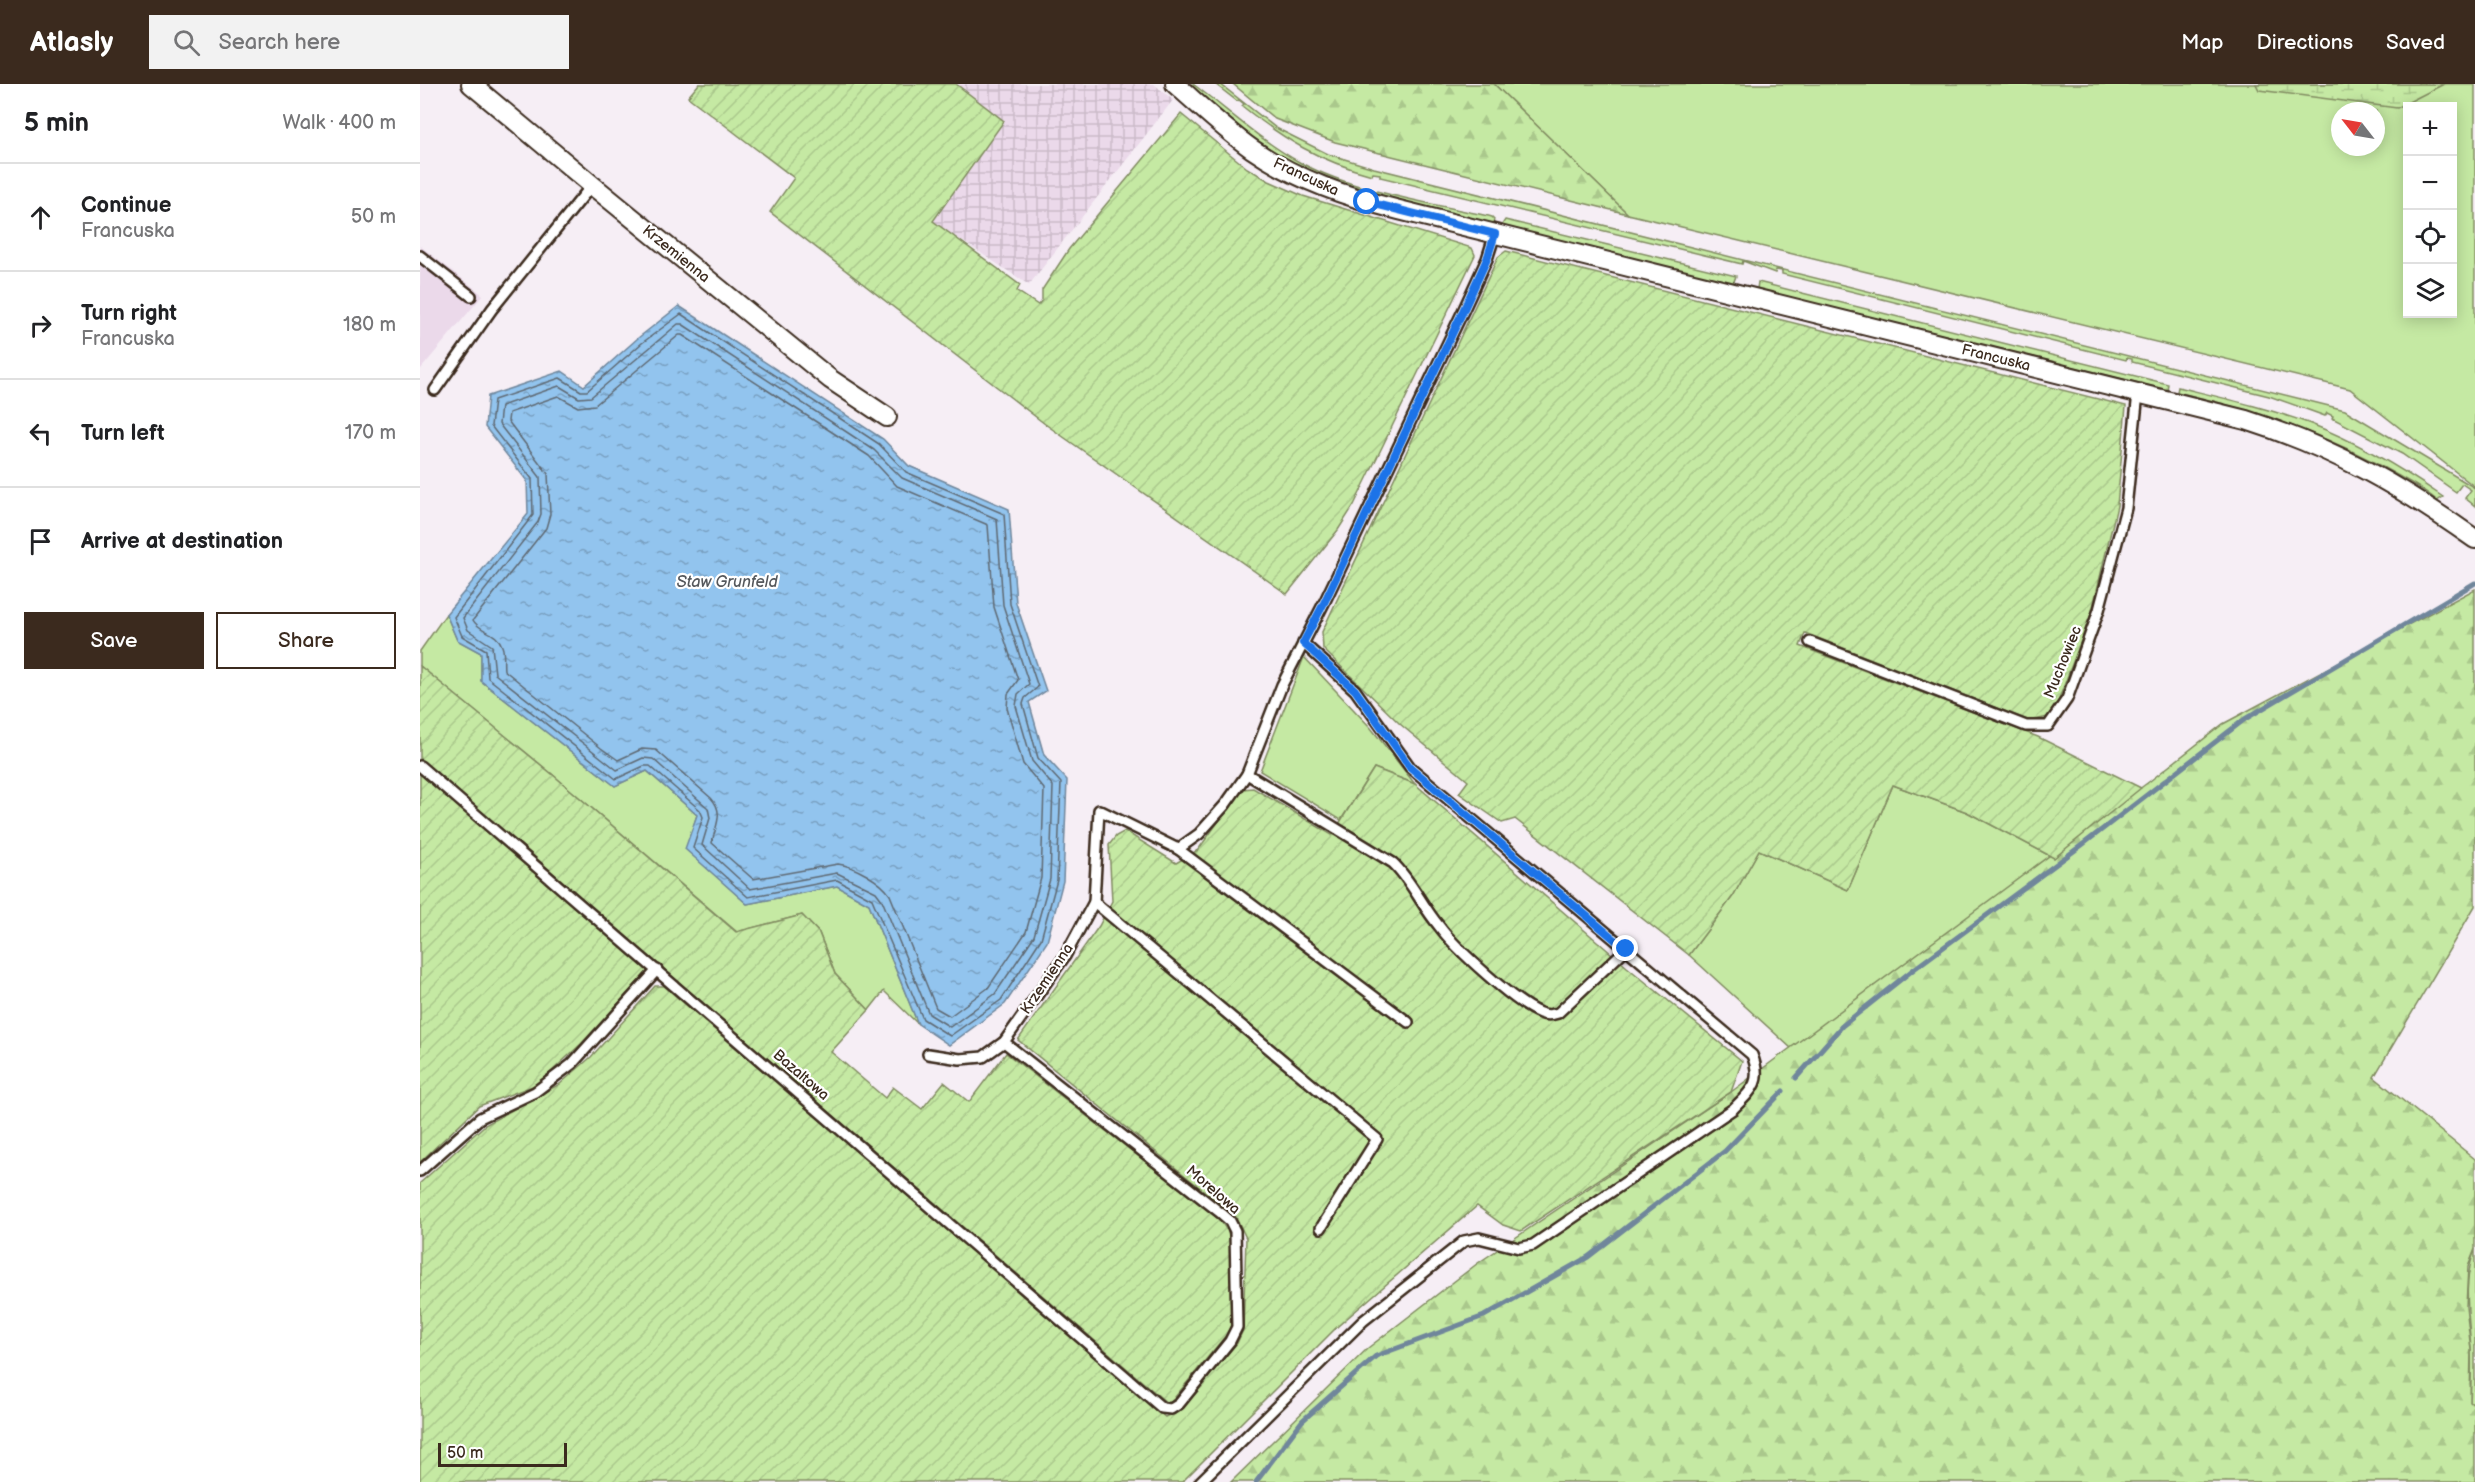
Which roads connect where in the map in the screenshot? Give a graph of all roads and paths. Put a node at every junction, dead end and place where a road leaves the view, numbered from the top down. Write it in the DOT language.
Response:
graph roads {
  1 [pos="471,84"];
  2 [pos="1174,84"];
  3 [pos="592,185"];
  4 [pos="1495,234"];
  5 [pos="420,256"];
  6 [pos="471,296"];
  7 [pos="435,390"];
  8 [pos="2138,393"];
  9 [pos="887,417"];
  10 [pos="2475,539"];
  11 [pos="1810,642"];
  12 [pos="1303,643"];
  13 [pos="420,766"];
  14 [pos="1247,774"];
  15 [pos="1178,849"];
  16 [pos="1094,902"];
  17 [pos="1626,949"];
  18 [pos="657,970"];
  19 [pos="1407,1022"];
  20 [pos="1004,1042"];
  21 [pos="927,1054"];
  22 [pos="420,1171"];
  23 [pos="1321,1228"];
  24 [pos="1162,1408"];
  25 [pos="1200,1482"];
  1 -- 3 [label="street, Krzemienna"];
  2 -- 4 [label="street, Francuska"];
  3 -- 7 [label="lane"];
  3 -- 9 [label="street, Krzemienna"];
  4 -- 8 [label="street, Francuska"];
  4 -- 12 [label="lane"];
  5 -- 6 [label="lane"];
  8 -- 10 [label="street, Francuska"];
  8 -- 11 [label="lane, Muchowiec"];
  12 -- 14 [label="lane"];
  12 -- 17 [label="lane"];
  13 -- 18 [label="lane, Bazaltowa"];
  14 -- 15 [label="lane"];
  14 -- 17 [label="lane"];
  15 -- 16 [label="lane, Krzemienna"];
  15 -- 19 [label="lane"];
  16 -- 20 [label="lane, Krzemienna"];
  16 -- 23 [label="lane"];
  17 -- 25 [label="lane"];
  18 -- 22 [label="lane"];
  18 -- 24 [label="lane, Bazaltowa"];
  20 -- 21 [label="lane, Krzemienna"];
  20 -- 24 [label="lane, Morelowa"];
}
